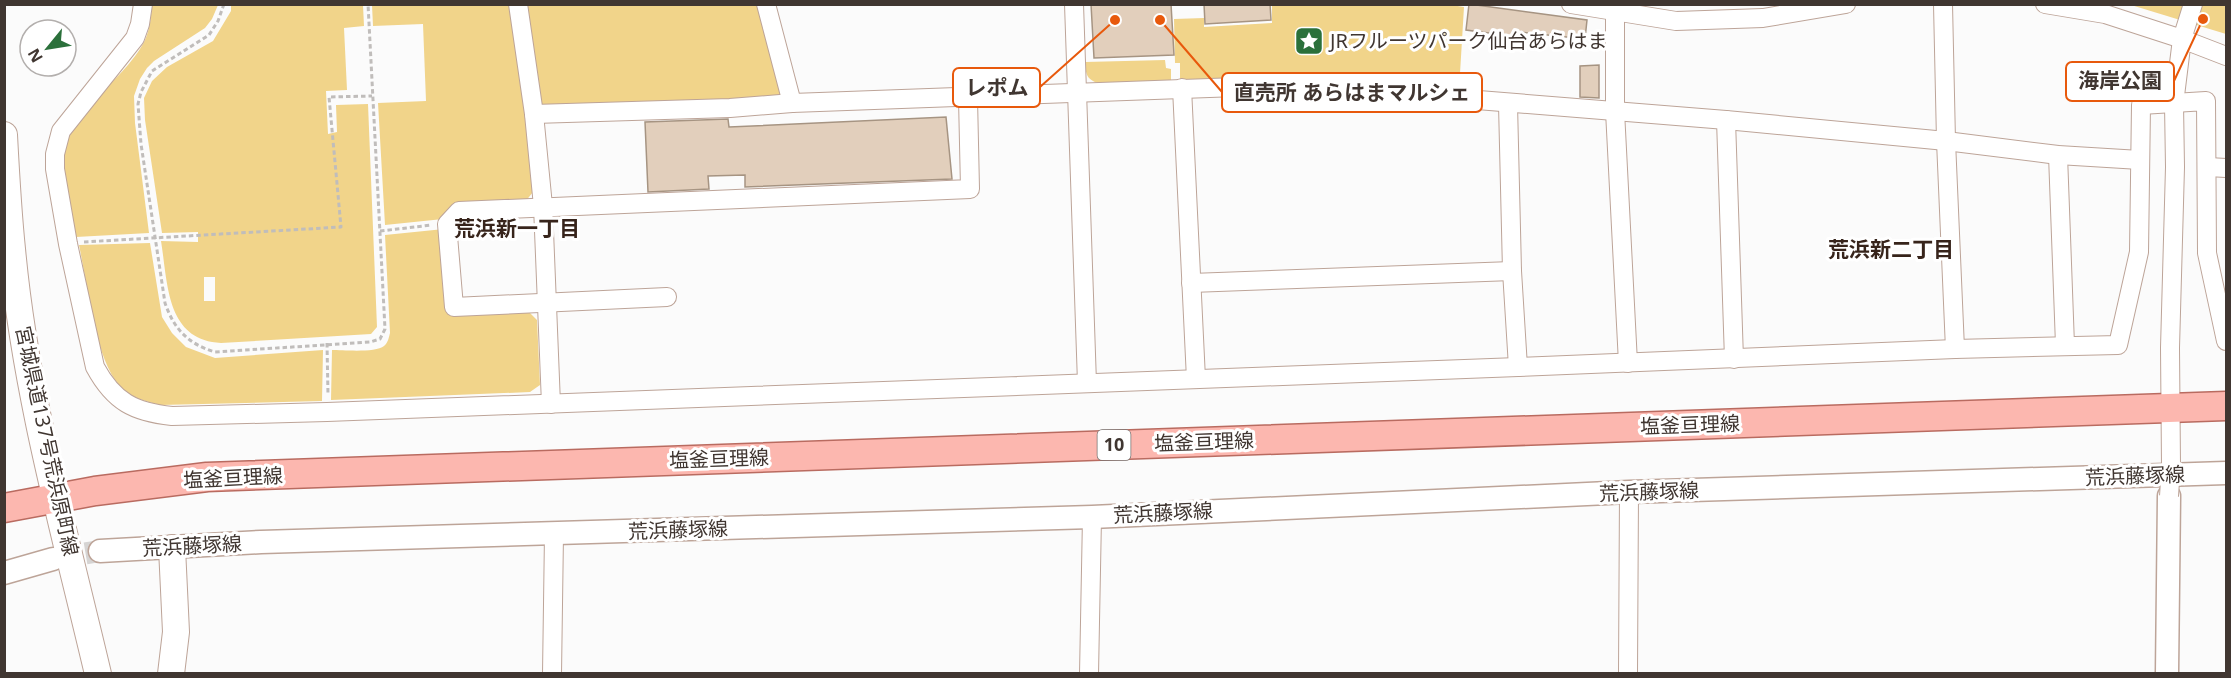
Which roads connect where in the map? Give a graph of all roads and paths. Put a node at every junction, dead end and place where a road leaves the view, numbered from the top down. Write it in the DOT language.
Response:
graph roads {
  1 [pos="143,4"];
  2 [pos="224,4"];
  3 [pos="368,4"];
  4 [pos="518,4"];
  5 [pos="766,4"];
  6 [pos="1074,4"];
  7 [pos="1571,4"];
  8 [pos="1846,4"];
  9 [pos="1943,4"];
  10 [pos="2045,4"];
  11 [pos="2193,4"];
  12 [pos="1615,11"];
  13 [pos="2182,39"];
  14 [pos="2226,56"];
  15 [pos="1182,88"];
  16 [pos="1076,93"];
  17 [pos="372,96"];
  18 [pos="968,98"];
  19 [pos="792,103"];
  20 [pos="1508,104"];
  21 [pos="2174,104"];
  22 [pos="1616,111"];
  23 [pos="534,114"];
  24 [pos="1726,120"];
  25 [pos="4,135"];
  26 [pos="1946,141"];
  27 [pos="2058,155"];
  28 [pos="2140,160"];
  29 [pos="2208,167"];
  30 [pos="5,168"];
  31 [pos="2226,168"];
  32 [pos="543,206"];
  33 [pos="440,225"];
  34 [pos="380,231"];
  35 [pos="155,238"];
  36 [pos="77,242"];
  37 [pos="1512,271"];
  38 [pos="1191,283"];
  39 [pos="667,297"];
  40 [pos="546,303"];
  41 [pos="2226,341"];
  42 [pos="327,343"];
  43 [pos="2065,345"];
  44 [pos="1954,349"];
  45 [pos="1734,359"];
  46 [pos="1628,363"];
  47 [pos="1518,368"];
  48 [pos="1196,379"];
  49 [pos="1087,383"];
  50 [pos="328,402"];
  51 [pos="551,404"];
  52 [pos="2226,406"];
  53 [pos="2170,408"];
  54 [pos="2226,473"];
  55 [pos="1629,492"];
  56 [pos="2169,496"];
  57 [pos="57,497"];
  58 [pos="4,508"];
  59 [pos="1092,517"];
  60 [pos="554,534"];
  61 [pos="172,548"];
  62 [pos="100,551"];
  63 [pos="53,559"];
  64 [pos="4,573"];
  65 [pos="98,674"];
  66 [pos="171,674"];
  67 [pos="552,674"];
  68 [pos="1089,674"];
  69 [pos="1628,674"];
  70 [pos="2167,674"];
  1 -- 51 [label="street"];
  2 -- 35 [label="path"];
  3 -- 17 [label="path"];
  4 -- 23 [label="street"];
  5 -- 19 [label="street"];
  6 -- 16 [label="street"];
  7 -- 12 [label="street"];
  8 -- 12 [label="street"];
  9 -- 26 [label="street"];
  10 -- 13 [label="street"];
  11 -- 13 [label="street"];
  12 -- 22 [label="street"];
  13 -- 14 [label="street"];
  13 -- 21 [label="street"];
  15 -- 16 [label="street"];
  15 -- 20 [label="street"];
  15 -- 38 [label="street"];
  16 -- 18 [label="street"];
  16 -- 49 [label="street"];
  17 -- 34 [label="path"];
  17 -- 35 [label="path"];
  18 -- 19 [label="street"];
  18 -- 32 [label="street"];
  19 -- 23 [label="street"];
  20 -- 22 [label="street"];
  20 -- 37 [label="street"];
  21 -- 28 [label="street"];
  21 -- 29 [label="street"];
  21 -- 53 [label="street"];
  22 -- 24 [label="street"];
  22 -- 46 [label="street"];
  23 -- 32 [label="street"];
  24 -- 26 [label="street"];
  24 -- 45 [label="street"];
  25 -- 30 [label="main road, 宮城県道137号荒浜原町線"];
  26 -- 27 [label="street"];
  26 -- 44 [label="street"];
  27 -- 28 [label="street"];
  27 -- 43 [label="street"];
  28 -- 43 [label="street"];
  29 -- 31 [label="street"];
  29 -- 41 [label="street"];
  30 -- 57 [label="main road, 宮城県道137号荒浜原町線"];
  32 -- 40 [label="street"];
  32 -- 40 [label="street"];
  33 -- 34 [label="path"];
  34 -- 42 [label="path"];
  35 -- 36 [label="path"];
  35 -- 42 [label="path"];
  37 -- 38 [label="street"];
  37 -- 47 [label="street"];
  38 -- 48 [label="street"];
  39 -- 40 [label="street"];
  40 -- 51 [label="street"];
  42 -- 50 [label="path"];
  43 -- 44 [label="street"];
  44 -- 45 [label="street"];
  45 -- 46 [label="street"];
  46 -- 47 [label="street"];
  47 -- 48 [label="street"];
  48 -- 49 [label="street"];
  49 -- 51 [label="street"];
  52 -- 53 [label="main road, 塩釜亘理線 / 10"];
  53 -- 56 [label="street, bridge"];
  53 -- 57 [label="main road, 塩釜亘理線 / 10"];
  54 -- 55 [label="street, 荒浜藤塚線"];
  55 -- 59 [label="street, 荒浜藤塚線"];
  55 -- 69 [label="street"];
  56 -- 70 [label="street"];
  57 -- 58 [label="main road, 塩釜亘理線 / 10"];
  57 -- 65 [label="main road, 宮城県道137号荒浜原町線"];
  59 -- 60 [label="street, 荒浜藤塚線"];
  59 -- 68 [label="street"];
  60 -- 61 [label="street, 荒浜藤塚線"];
  60 -- 67 [label="street"];
  61 -- 62 [label="street, 荒浜藤塚線"];
  61 -- 66 [label="main road"];
  63 -- 64 [label="street"];
}
